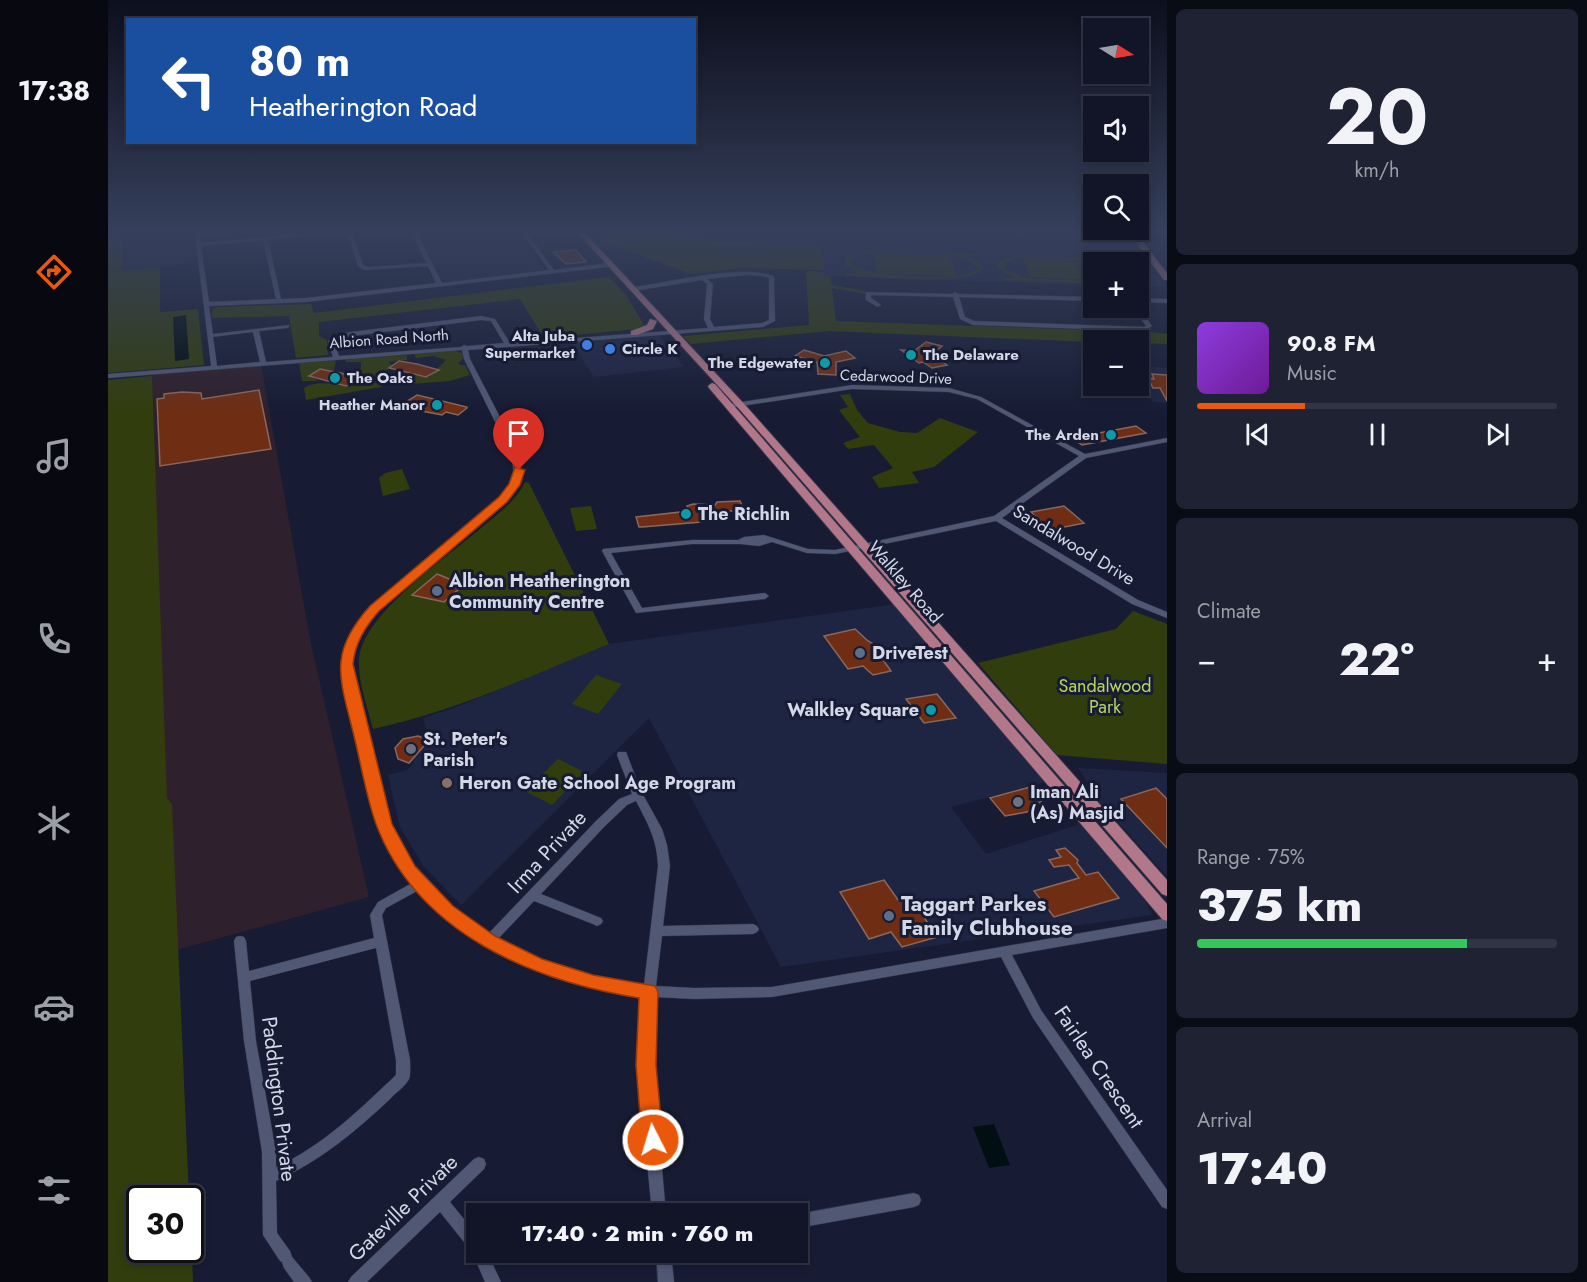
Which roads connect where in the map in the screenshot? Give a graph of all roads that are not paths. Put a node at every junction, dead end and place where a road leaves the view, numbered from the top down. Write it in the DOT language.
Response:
graph roads {
  1 [pos="204,293"];
  2 [pos="277,293"];
  3 [pos="366,293"];
  4 [pos="628,293"];
  5 [pos="637,293"];
  6 [pos="709,293"];
  7 [pos="772,293"];
  8 [pos="955,294"];
  9 [pos="1083,299"];
  10 [pos="1149,300"];
  11 [pos="1167,301"];
  12 [pos="279,302"];
  13 [pos="205,304"];
  14 [pos="878,305"];
  15 [pos="1144,318"];
  16 [pos="653,321"];
  17 [pos="287,326"];
  18 [pos="711,328"];
  19 [pos="256,330"];
  20 [pos="667,331"];
  21 [pos="634,333"];
  22 [pos="210,336"];
  23 [pos="507,343"];
  24 [pos="464,347"];
  25 [pos="336,357"];
  26 [pos="263,363"];
  27 [pos="214,367"];
  28 [pos="108,376"];
  29 [pos="734,405"];
  30 [pos="1167,440"];
  31 [pos="1084,456"];
  32 [pos="997,518"];
  33 [pos="858,548"];
  34 [pos="765,596"];
  35 [pos="1167,615"];
  36 [pos="622,755"];
  37 [pos="638,796"];
  38 [pos="420,884"];
  39 [pos="1167,890"];
  40 [pos="533,896"];
  41 [pos="1167,915"];
  42 [pos="597,921"];
  43 [pos="1167,923"];
  44 [pos="753,929"];
  45 [pos="657,931"];
  46 [pos="240,941"];
  47 [pos="489,941"];
  48 [pos="379,942"];
  49 [pos="1004,951"];
  50 [pos="243,978"];
  51 [pos="648,992"];
  52 [pos="479,1164"];
  53 [pos="270,1177"];
  54 [pos="914,1200"];
  55 [pos="440,1202"];
  56 [pos="1167,1202"];
  57 [pos="658,1203"];
  58 [pos="808,1219"];
  59 [pos="466,1234"];
  60 [pos="484,1263"];
  61 [pos="664,1263"];
  62 [pos="304,1282"];
  63 [pos="356,1282"];
  64 [pos="493,1282"];
  65 [pos="666,1282"];
  1 -- 13 [label="street"];
  2 -- 12 [label="street"];
  3 -- 12 [label="street"];
  4 -- 16 [label="main road, Walkley Road"];
  5 -- 20 [label="main road, Walkley Road"];
  6 -- 18 [label="street"];
  7 -- 18 [label="street, Albion Road North"];
  8 -- 9 [label="street"];
  8 -- 14 [label="street"];
  8 -- 15 [label="street"];
  10 -- 11 [label="street"];
  12 -- 13 [label="street"];
  13 -- 22 [label="street"];
  16 -- 20 [label="main road, Walkley Road"];
  16 -- 21 [label="main road"];
  17 -- 19 [label="street"];
  18 -- 20 [label="street, Albion Road North"];
  19 -- 22 [label="street"];
  19 -- 26 [label="street"];
  20 -- 21 [label="street, Albion Road North"];
  20 -- 29 [label="main road, Walkley Road"];
  21 -- 23 [label="street, Albion Road North"];
  22 -- 27 [label="street"];
  23 -- 24 [label="street, Albion Road North"];
  23 -- 25 [label="street"];
  24 -- 25 [label="street, Albion Road North"];
  24 -- 38 [label="street"];
  25 -- 26 [label="street, Albion Road North"];
  26 -- 27 [label="street, Albion Road North"];
  27 -- 28 [label="street, Albion Road North"];
  29 -- 31 [label="street, Cedarwood Drive"];
  29 -- 33 [label="main road, Walkley Road"];
  30 -- 31 [label="street"];
  31 -- 32 [label="street"];
  32 -- 33 [label="street"];
  32 -- 35 [label="street, Sandalwood Drive"];
  33 -- 34 [label="street"];
  33 -- 39 [label="main road, Walkley Road"];
  33 -- 41 [label="main road, Walkley Road"];
  36 -- 37 [label="street"];
  37 -- 40 [label="street, Irma Private"];
  37 -- 45 [label="street"];
  38 -- 47 [label="street"];
  38 -- 48 [label="street"];
  40 -- 42 [label="street"];
  40 -- 47 [label="street, Irma Private"];
  43 -- 49 [label="street"];
  44 -- 45 [label="street"];
  45 -- 51 [label="street"];
  46 -- 50 [label="street, Paddington Private"];
  47 -- 51 [label="street"];
  48 -- 50 [label="street"];
  48 -- 53 [label="street"];
  49 -- 51 [label="street"];
  49 -- 56 [label="street, Fairlea Crescent"];
  50 -- 53 [label="street, Paddington Private"];
  51 -- 57 [label="street"];
  52 -- 55 [label="street, Gateville Private"];
  53 -- 62 [label="street, Paddington Private"];
  54 -- 58 [label="street"];
  55 -- 59 [label="street"];
  55 -- 63 [label="street, Gateville Private"];
  60 -- 64 [label="street"];
  61 -- 65 [label="street"];
}
